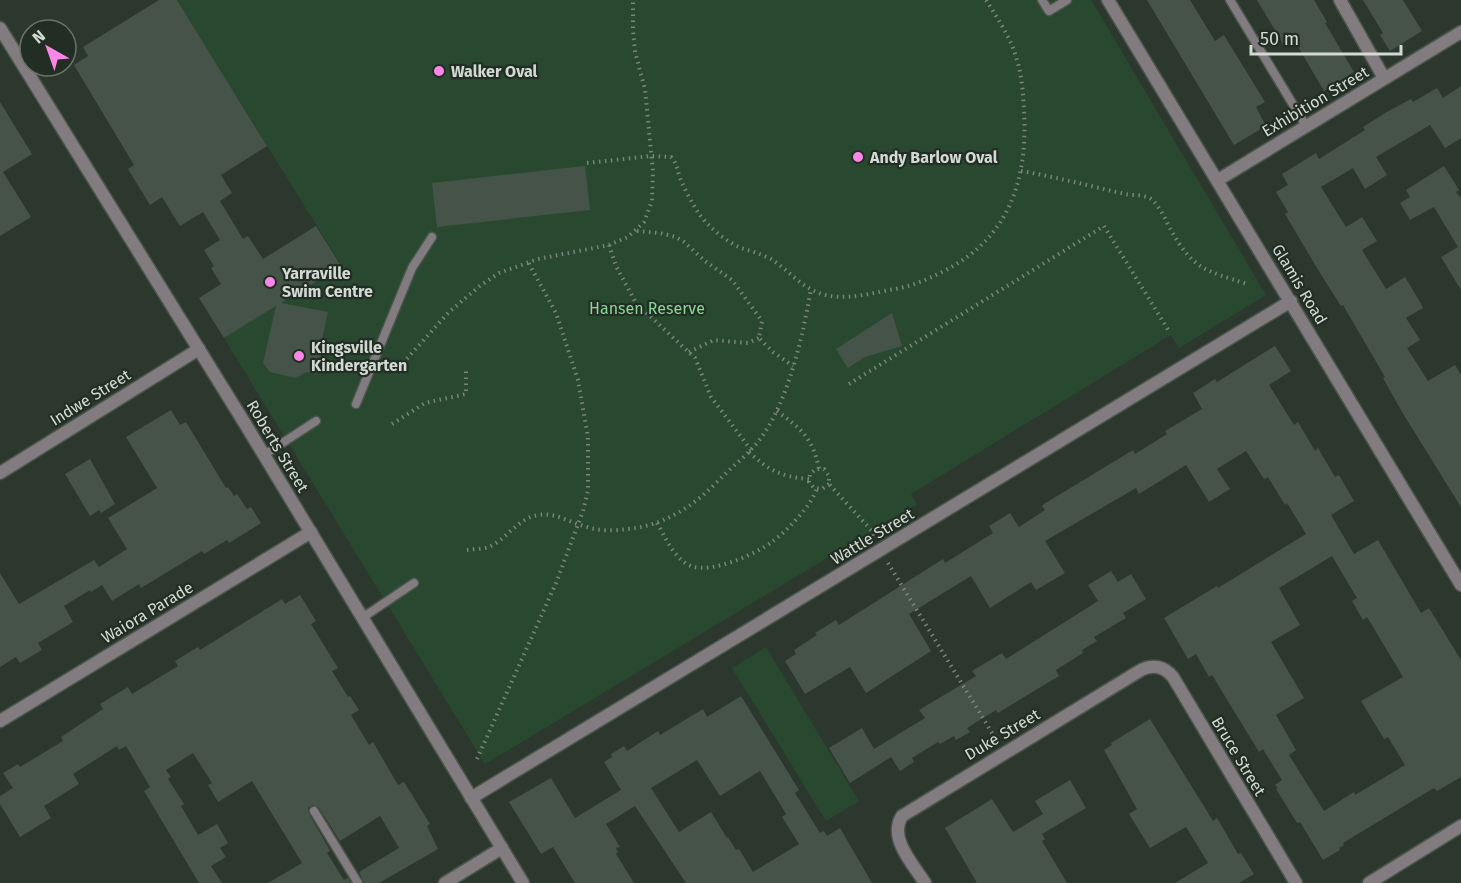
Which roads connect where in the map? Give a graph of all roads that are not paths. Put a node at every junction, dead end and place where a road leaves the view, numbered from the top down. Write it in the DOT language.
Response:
graph roads {
  1 [pos="1042,0"];
  2 [pos="1067,0"];
  3 [pos="1108,0"];
  4 [pos="1230,0"];
  5 [pos="1340,0"];
  6 [pos="0,28"];
  7 [pos="1461,32"];
  8 [pos="1384,78"];
  9 [pos="1306,126"];
  10 [pos="1218,180"];
  11 [pos="432,237"];
  12 [pos="1291,301"];
  13 [pos="199,349"];
  14 [pos="356,404"];
  15 [pos="316,422"];
  16 [pos="264,455"];
  17 [pos="0,473"];
  18 [pos="311,532"];
  19 [pos="414,583"];
  20 [pos="1461,585"];
  21 [pos="362,618"];
  22 [pos="1141,670"];
  23 [pos="0,721"];
  24 [pos="471,798"];
  25 [pos="314,811"];
  26 [pos="1461,826"];
  27 [pos="502,848"];
  28 [pos="358,883"];
  29 [pos="445,883"];
  30 [pos="523,883"];
  31 [pos="925,883"];
  32 [pos="1296,883"];
  33 [pos="1370,883"];
  1 -- 2 [label="lane"];
  3 -- 10 [label="street, Glamis Road"];
  4 -- 9 [label="lane"];
  5 -- 8 [label="street"];
  6 -- 13 [label="street, Roberts Street"];
  7 -- 8 [label="street, Exhibition Street"];
  8 -- 9 [label="street, Exhibition Street"];
  9 -- 10 [label="street, Exhibition Street"];
  10 -- 12 [label="street, Glamis Road"];
  11 -- 14 [label="lane"];
  12 -- 20 [label="street, Glamis Road"];
  12 -- 24 [label="street, Wattle Street"];
  13 -- 16 [label="street, Roberts Street"];
  13 -- 17 [label="street, Indwe Street"];
  15 -- 16 [label="lane"];
  16 -- 18 [label="street, Roberts Street"];
  18 -- 21 [label="street, Roberts Street"];
  18 -- 23 [label="street, Waiora Parade"];
  19 -- 21 [label="lane"];
  21 -- 24 [label="street, Roberts Street"];
  22 -- 31 [label="street, Duke Street"];
  22 -- 32 [label="street, Bruce Street"];
  24 -- 27 [label="street, Roberts Street"];
  25 -- 28 [label="lane"];
  26 -- 33 [label="street"];
  27 -- 29 [label="street"];
  27 -- 30 [label="street, Roberts Street"];
}
